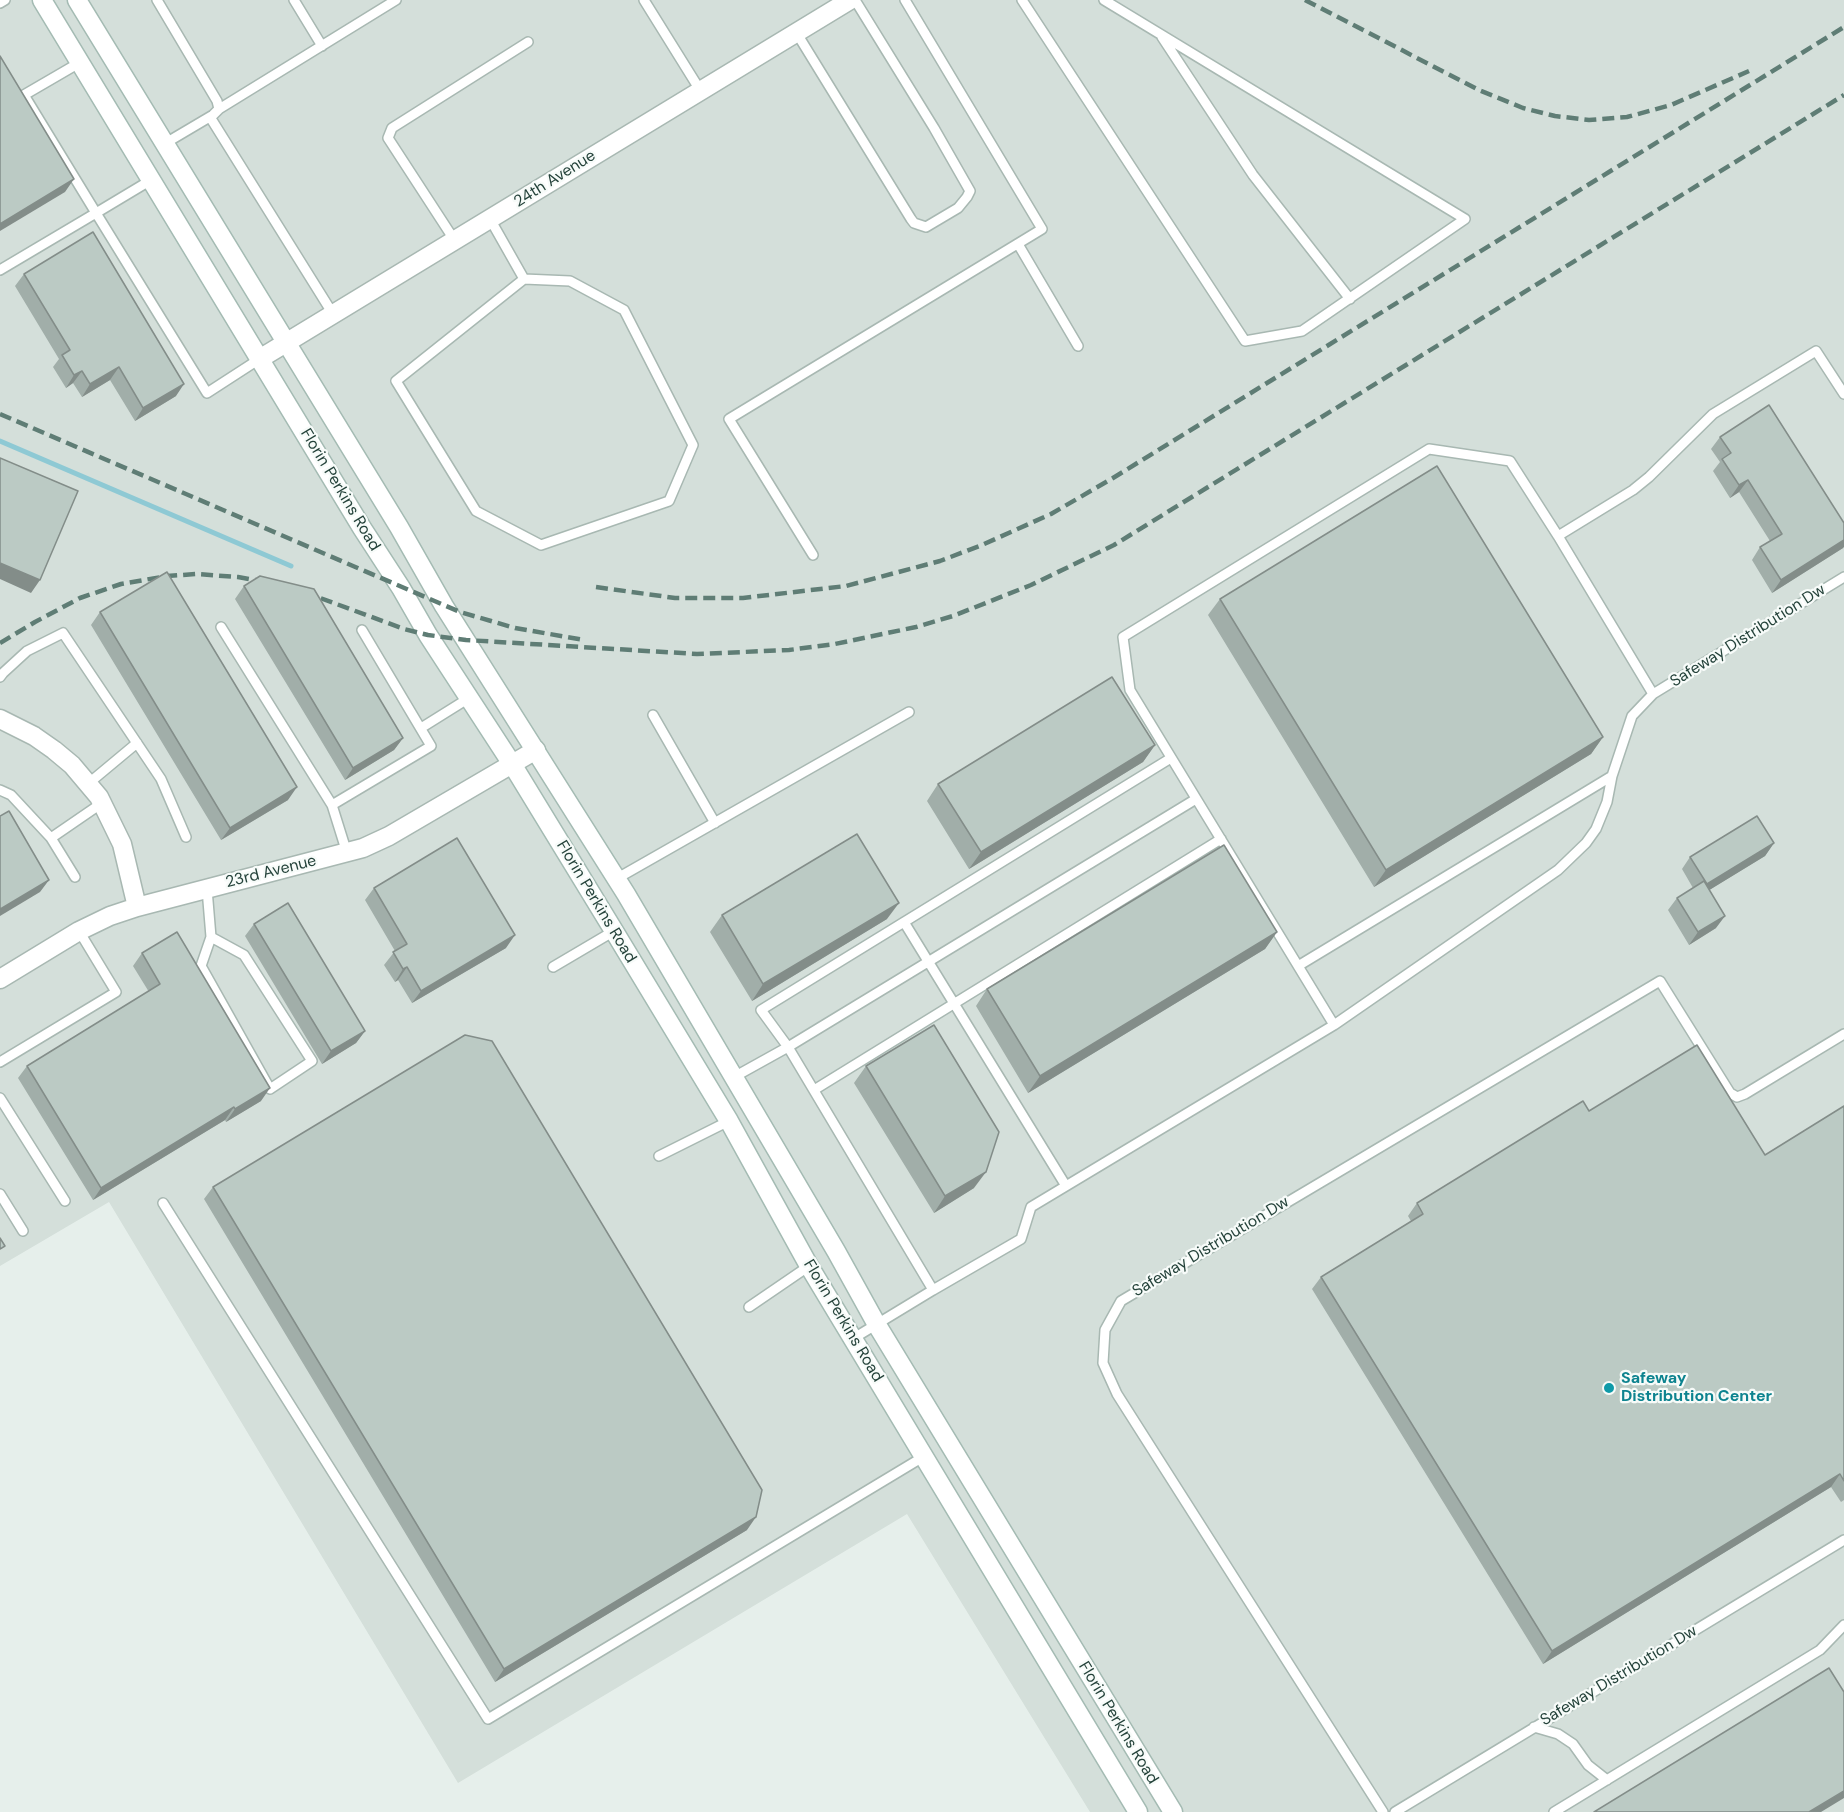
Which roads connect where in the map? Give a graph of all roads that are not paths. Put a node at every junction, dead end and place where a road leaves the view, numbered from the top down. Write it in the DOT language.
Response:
graph roads {
  1 [pos="5,0"];
  2 [pos="42,0"];
  3 [pos="77,0"];
  4 [pos="157,0"];
  5 [pos="294,0"];
  6 [pos="396,0"];
  7 [pos="644,0"];
  8 [pos="850,0"];
  9 [pos="855,0"];
  10 [pos="905,0"];
  11 [pos="1022,0"];
  12 [pos="1104,0"];
  13 [pos="0,3"];
  14 [pos="796,32"];
  15 [pos="1160,34"];
  16 [pos="528,42"];
  17 [pos="322,46"];
  18 [pos="79,63"];
  19 [pos="700,90"];
  20 [pos="219,109"];
  21 [pos="210,117"];
  22 [pos="164,144"];
  23 [pos="151,180"];
  24 [pos="96,213"];
  25 [pos="490,219"];
  26 [pos="454,241"];
  27 [pos="1018,244"];
  28 [pos="0,270"];
  29 [pos="524,279"];
  30 [pos="1350,299"];
  31 [pos="333,314"];
  32 [pos="285,343"];
  33 [pos="1078,346"];
  34 [pos="261,358"];
  35 [pos="1844,394"];
  36 [pos="1558,536"];
  37 [pos="813,555"];
  38 [pos="1844,577"];
  39 [pos="221,627"];
  40 [pos="362,630"];
  41 [pos="0,678"];
  42 [pos="1653,694"];
  43 [pos="469,698"];
  44 [pos="909,712"];
  45 [pos="652,715"];
  46 [pos="0,719"];
  47 [pos="421,728"];
  48 [pos="137,743"];
  49 [pos="536,750"];
  50 [pos="1171,758"];
  51 [pos="512,764"];
  52 [pos="1612,776"];
  53 [pos="88,783"];
  54 [pos="0,790"];
  55 [pos="1196,799"];
  56 [pos="102,803"];
  57 [pos="332,805"];
  58 [pos="715,823"];
  59 [pos="186,837"];
  60 [pos="51,838"];
  61 [pos="1221,839"];
  62 [pos="348,853"];
  63 [pos="75,877"];
  64 [pos="616,879"];
  65 [pos="207,889"];
  66 [pos="137,907"];
  67 [pos="904,922"];
  68 [pos="79,931"];
  69 [pos="614,931"];
  70 [pos="211,938"];
  71 [pos="928,962"];
  72 [pos="1298,966"];
  73 [pos="553,967"];
  74 [pos="0,979"];
  75 [pos="954,1004"];
  76 [pos="1334,1024"];
  77 [pos="1844,1034"];
  78 [pos="788,1047"];
  79 [pos="0,1062"];
  80 [pos="734,1077"];
  81 [pos="814,1090"];
  82 [pos="0,1098"];
  83 [pos="729,1121"];
  84 [pos="659,1156"];
  85 [pos="1066,1186"];
  86 [pos="0,1194"];
  87 [pos="65,1201"];
  88 [pos="163,1203"];
  89 [pos="23,1231"];
  90 [pos="809,1266"];
  91 [pos="933,1290"];
  92 [pos="749,1307"];
  93 [pos="877,1324"];
  94 [pos="854,1338"];
  95 [pos="923,1457"];
  96 [pos="1844,1540"];
  97 [pos="1844,1625"];
  98 [pos="1534,1728"];
  99 [pos="1607,1780"];
  100 [pos="1138,1812"];
  101 [pos="1173,1812"];
  102 [pos="1383,1812"];
  103 [pos="1395,1812"];
  104 [pos="1554,1812"];
  1 -- 13 [label="lane"];
  2 -- 18 [label="main road, Florin Perkins Road"];
  3 -- 22 [label="main road, Florin Perkins Road"];
  4 -- 20 [label="lane"];
  5 -- 17 [label="lane"];
  6 -- 17 [label="lane"];
  7 -- 19 [label="lane"];
  8 -- 14 [label="main road, 24th Avenue"];
  9 -- 14 [label="lane"];
  10 -- 27 [label="lane"];
  11 -- 30 [label="lane"];
  12 -- 15 [label="lane"];
  14 -- 19 [label="main road, 24th Avenue"];
  15 -- 30 [label="lane"];
  15 -- 30 [label="lane"];
  16 -- 26 [label="lane"];
  17 -- 20 [label="lane"];
  18 -- 23 [label="main road, Florin Perkins Road"];
  18 -- 24 [label="lane"];
  19 -- 25 [label="main road, 24th Avenue"];
  20 -- 21 [label="lane"];
  21 -- 22 [label="lane"];
  21 -- 31 [label="lane"];
  22 -- 32 [label="main road, Florin Perkins Road"];
  23 -- 24 [label="lane"];
  23 -- 34 [label="main road, Florin Perkins Road"];
  24 -- 28 [label="lane"];
  24 -- 34 [label="lane"];
  25 -- 26 [label="main road, 24th Avenue"];
  25 -- 29 [label="lane"];
  26 -- 31 [label="main road, 24th Avenue"];
  27 -- 33 [label="lane"];
  27 -- 37 [label="lane"];
  29 -- 29 [label="lane"];
  31 -- 32 [label="main road, 24th Avenue"];
  32 -- 34 [label="main road, 24th Avenue"];
  32 -- 49 [label="main road, Florin Perkins Road"];
  34 -- 43 [label="main road, Florin Perkins Road"];
  35 -- 36 [label="lane"];
  36 -- 42 [label="lane"];
  36 -- 50 [label="lane"];
  38 -- 42 [label="lane, Safeway Distribution Dw"];
  39 -- 57 [label="lane"];
  40 -- 47 [label="lane"];
  41 -- 48 [label="lane"];
  42 -- 52 [label="lane, Safeway Distribution Dw"];
  43 -- 47 [label="lane"];
  43 -- 51 [label="main road, Florin Perkins Road"];
  44 -- 58 [label="lane"];
  45 -- 58 [label="lane"];
  46 -- 53 [label="main road"];
  47 -- 57 [label="lane"];
  48 -- 53 [label="lane"];
  48 -- 59 [label="lane"];
  49 -- 51 [label="main road, 23rd Avenue"];
  49 -- 64 [label="main road, Florin Perkins Road"];
  50 -- 55 [label="lane"];
  50 -- 67 [label="lane"];
  51 -- 62 [label="main road, 23rd Avenue"];
  51 -- 69 [label="main road, Florin Perkins Road"];
  52 -- 72 [label="lane"];
  52 -- 76 [label="lane, Safeway Distribution Dw"];
  53 -- 56 [label="main road"];
  54 -- 60 [label="lane"];
  55 -- 61 [label="lane"];
  55 -- 71 [label="lane"];
  56 -- 60 [label="lane"];
  56 -- 66 [label="main road"];
  57 -- 62 [label="lane"];
  58 -- 64 [label="lane"];
  60 -- 63 [label="lane"];
  61 -- 72 [label="lane"];
  61 -- 75 [label="lane"];
  62 -- 65 [label="main road, 23rd Avenue"];
  64 -- 80 [label="main road, Florin Perkins Road"];
  65 -- 66 [label="main road, 23rd Avenue"];
  65 -- 70 [label="lane"];
  66 -- 68 [label="main road, 23rd Avenue"];
  67 -- 71 [label="lane"];
  67 -- 78 [label="lane"];
  68 -- 74 [label="main road, 23rd Avenue"];
  68 -- 79 [label="lane"];
  69 -- 73 [label="lane"];
  69 -- 83 [label="main road, Florin Perkins Road"];
  70 -- 70 [label="lane"];
  71 -- 75 [label="lane"];
  71 -- 78 [label="lane"];
  72 -- 76 [label="lane"];
  75 -- 81 [label="lane"];
  75 -- 85 [label="lane"];
  76 -- 85 [label="lane, Safeway Distribution Dw"];
  77 -- 102 [label="lane, Safeway Distribution Dw"];
  78 -- 80 [label="lane"];
  78 -- 81 [label="lane"];
  80 -- 93 [label="main road, Florin Perkins Road"];
  81 -- 91 [label="lane"];
  82 -- 87 [label="lane"];
  83 -- 84 [label="lane"];
  83 -- 90 [label="main road, Florin Perkins Road"];
  85 -- 91 [label="lane, Safeway Distribution Dw"];
  86 -- 89 [label="lane"];
  88 -- 95 [label="lane"];
  90 -- 92 [label="lane"];
  90 -- 94 [label="main road, Florin Perkins Road"];
  91 -- 93 [label="lane, Safeway Distribution Dw"];
  93 -- 94 [label="lane, Safeway Distribution Dw"];
  93 -- 101 [label="main road, Florin Perkins Road"];
  94 -- 95 [label="main road, Florin Perkins Road"];
  95 -- 100 [label="main road, Florin Perkins Road"];
  96 -- 98 [label="lane, Safeway Distribution Dw"];
  97 -- 99 [label="lane"];
  98 -- 99 [label="lane"];
  98 -- 103 [label="lane, Safeway Distribution Dw"];
  99 -- 104 [label="lane"];
}
